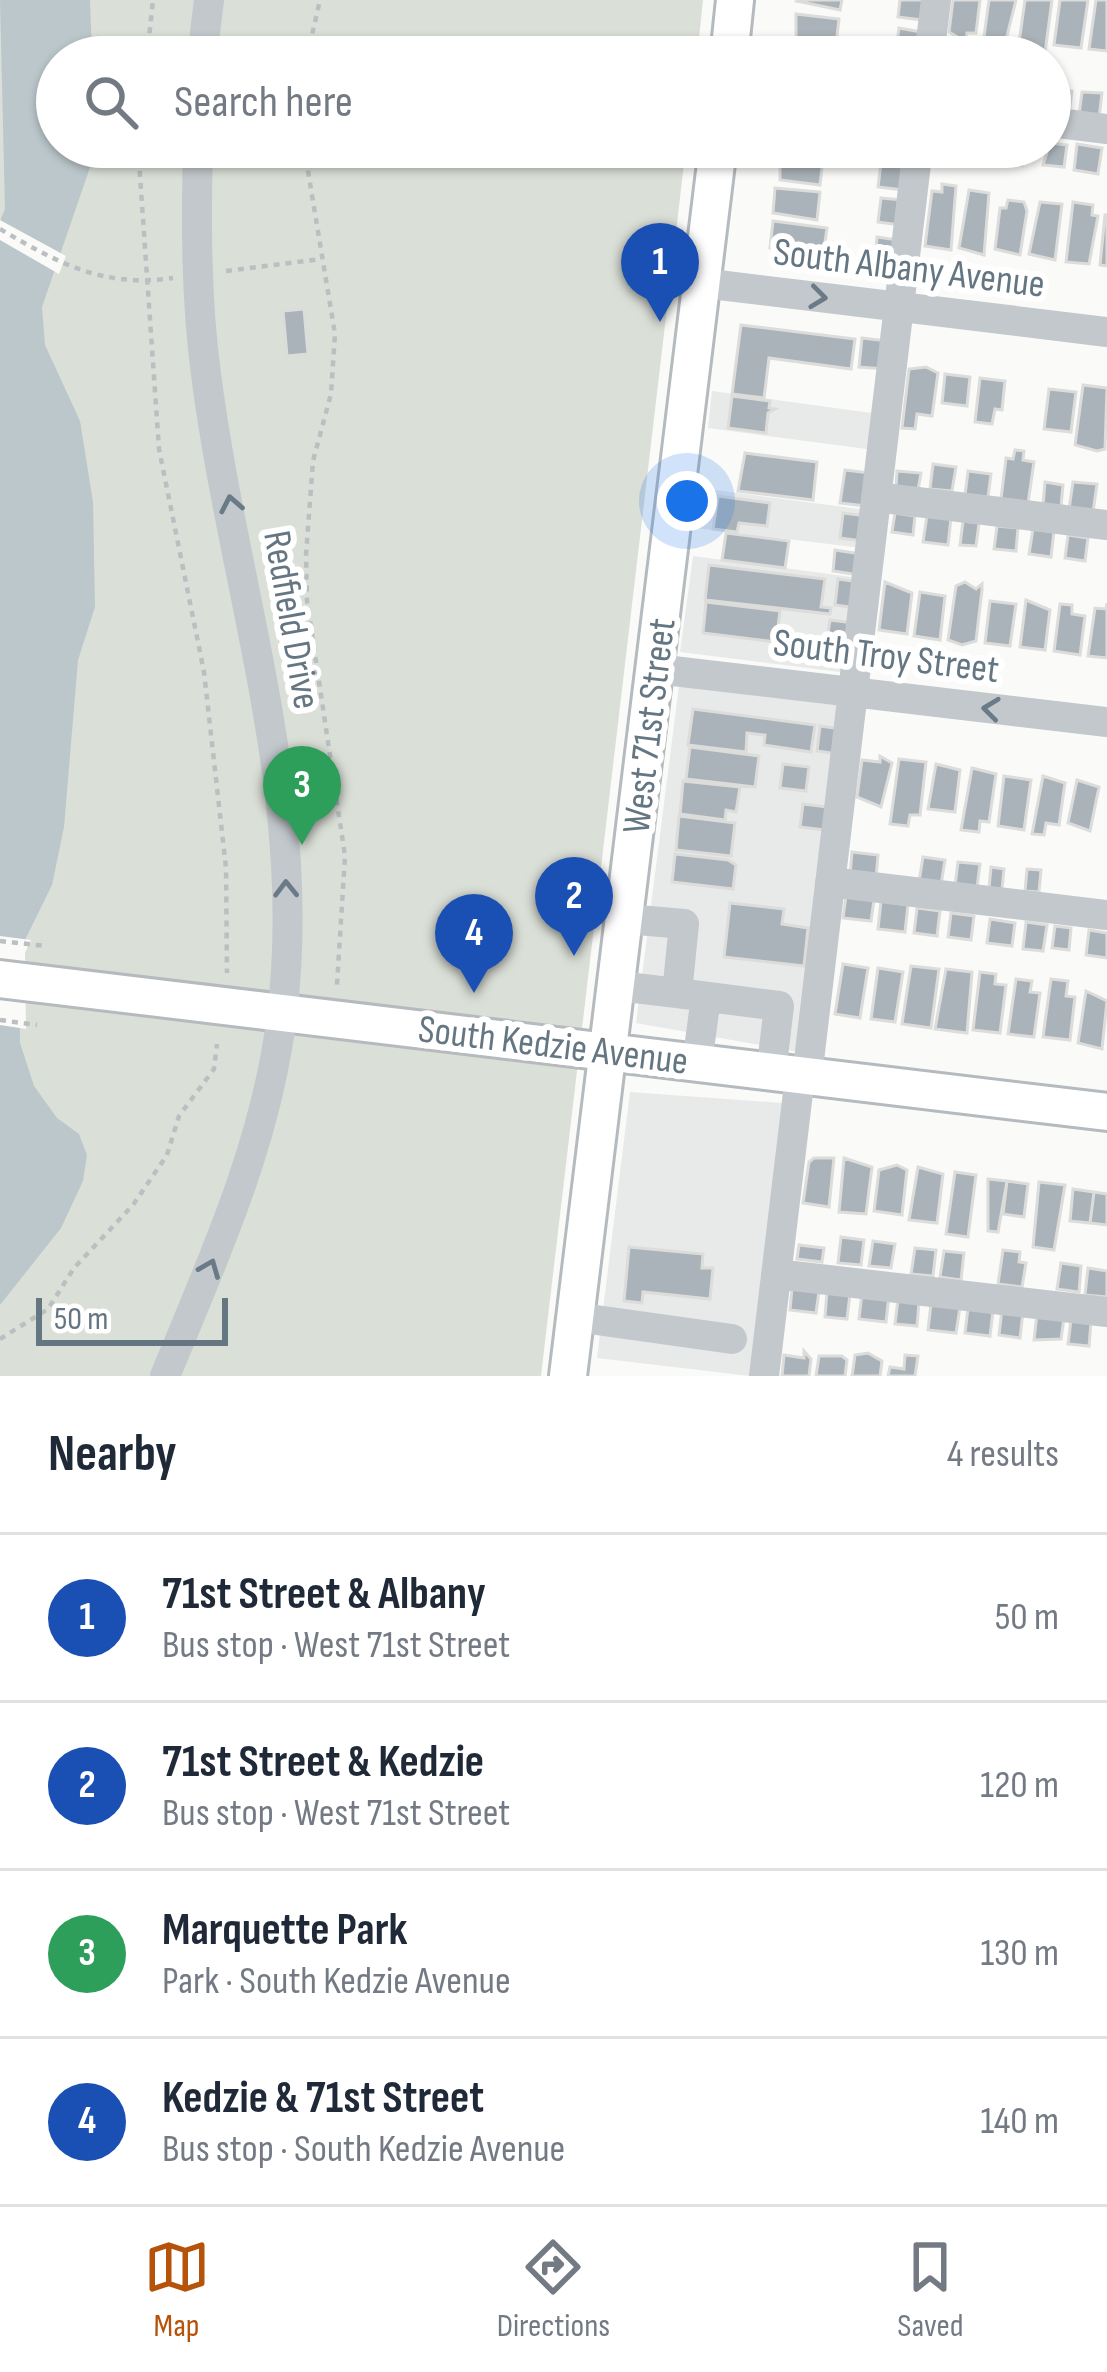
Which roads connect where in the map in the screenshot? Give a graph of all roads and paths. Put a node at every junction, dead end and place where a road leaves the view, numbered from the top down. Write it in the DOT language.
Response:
graph roads {
  1 [pos="153,0"];
  2 [pos="209,0"];
  3 [pos="320,0"];
  4 [pos="735,0"];
  5 [pos="936,0"];
  6 [pos="149,36"];
  7 [pos="205,36"];
  8 [pos="312,36"];
  9 [pos="731,36"];
  10 [pos="932,36"];
  11 [pos="1071,125"];
  12 [pos="1107,129"];
  13 [pos="139,168"];
  14 [pos="199,168"];
  15 [pos="307,168"];
  16 [pos="716,168"];
  17 [pos="916,168"];
  18 [pos="0,230"];
  19 [pos="321,259"];
  20 [pos="222,272"];
  21 [pos="172,278"];
  22 [pos="146,282"];
  23 [pos="702,284"];
  24 [pos="899,307"];
  25 [pos="1107,332"];
  26 [pos="876,497"];
  27 [pos="1107,525"];
  28 [pos="656,669"];
  29 [pos="853,692"];
  30 [pos="1107,722"];
  31 [pos="830,882"];
  32 [pos="1107,916"];
  33 [pos="626,919"];
  34 [pos="0,940"];
  35 [pos="46,946"];
  36 [pos="227,973"];
  37 [pos="0,979"];
  38 [pos="337,985"];
  39 [pos="618,986"];
  40 [pos="692,995"];
  41 [pos="283,1012"];
  42 [pos="0,1020"];
  43 [pos="37,1025"];
  44 [pos="217,1044"];
  45 [pos="608,1054"];
  46 [pos="697,1064"];
  47 [pos="793,1075"];
  48 [pos="1107,1112"];
  49 [pos="776,1274"];
  50 [pos="1107,1312"];
  51 [pos="575,1317"];
  52 [pos="0,1339"];
  53 [pos="732,1340"];
  54 [pos="165,1376"];
  55 [pos="568,1376"];
  56 [pos="764,1376"];
  1 -- 6 [label="path"];
  2 -- 7 [label="street"];
  3 -- 8 [label="path"];
  4 -- 9 [label="main road"];
  5 -- 10 [label="street"];
  11 -- 12 [label="street"];
  13 -- 22 [label="path"];
  41 -- 14 [label="street, Redfield Drive, one-way"];
  15 -- 19 [label="path"];
  16 -- 23 [label="main road, West 71st Street"];
  17 -- 24 [label="street"];
  18 -- 22 [label="path"];
  19 -- 20 [label="path"];
  19 -- 38 [label="path"];
  21 -- 22 [label="path"];
  22 -- 36 [label="path"];
  23 -- 24 [label="street, South Albany Avenue, one-way"];
  23 -- 28 [label="main road, West 71st Street"];
  24 -- 25 [label="street, South Albany Avenue"];
  24 -- 26 [label="street"];
  26 -- 27 [label="street"];
  26 -- 29 [label="street"];
  28 -- 29 [label="street, South Troy Street"];
  28 -- 33 [label="main road, West 71st Street"];
  30 -- 29 [label="street, South Troy Street, one-way"];
  29 -- 31 [label="street"];
  31 -- 32 [label="street"];
  31 -- 47 [label="street"];
  33 -- 39 [label="main road, West 71st Street"];
  33 -- 40 [label="street"];
  34 -- 35 [label="path"];
  37 -- 41 [label="main road, South Kedzie Avenue"];
  39 -- 40 [label="street"];
  39 -- 45 [label="main road, West 71st Street"];
  40 -- 46 [label="street"];
  40 -- 47 [label="street"];
  41 -- 45 [label="main road, South Kedzie Avenue"];
  54 -- 41 [label="street, Redfield Drive, one-way"];
  42 -- 43 [label="path"];
  44 -- 52 [label="path"];
  45 -- 46 [label="main road, South Kedzie Avenue"];
  45 -- 51 [label="main road, West 71st Street"];
  46 -- 47 [label="main road, South Kedzie Avenue"];
  47 -- 48 [label="main road, South Kedzie Avenue"];
  47 -- 49 [label="street"];
  49 -- 50 [label="street"];
  49 -- 56 [label="street"];
  51 -- 53 [label="street"];
  51 -- 55 [label="main road, West 71st Street"];
}
